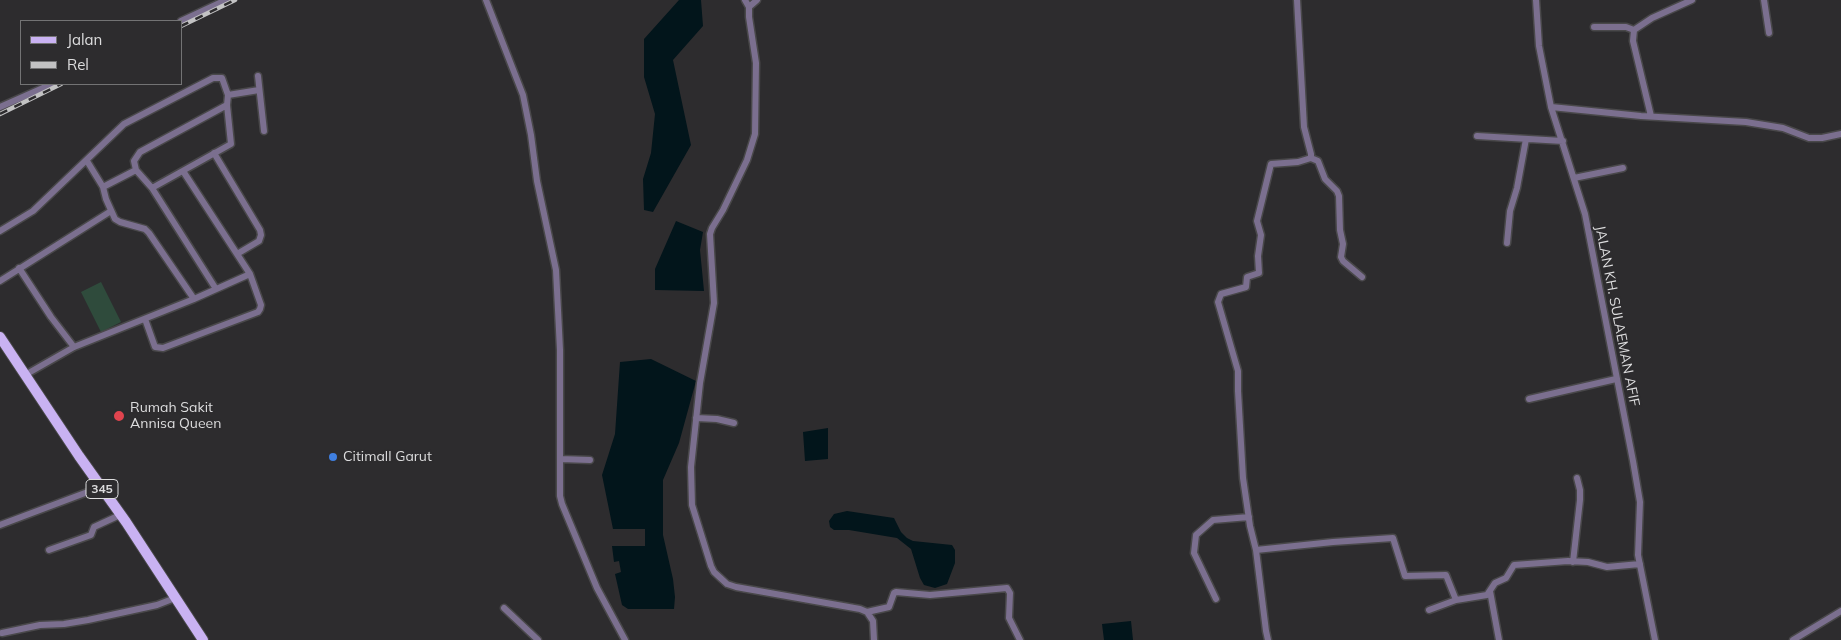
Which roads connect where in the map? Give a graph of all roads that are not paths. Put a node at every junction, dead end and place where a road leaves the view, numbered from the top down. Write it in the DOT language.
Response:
graph roads {
  1 [pos="226,0"];
  2 [pos="486,0"];
  3 [pos="745,0"];
  4 [pos="757,0"];
  5 [pos="1297,0"];
  6 [pos="1536,0"];
  7 [pos="1692,0"];
  8 [pos="1764,0"];
  9 [pos="749,7"];
  10 [pos="182,21"];
  11 [pos="1594,27"];
  12 [pos="1634,30"];
  13 [pos="1769,33"];
  14 [pos="258,76"];
  15 [pos="50,85"];
  16 [pos="259,90"];
  17 [pos="228,95"];
  18 [pos="227,105"];
  19 [pos="0,107"];
  20 [pos="1551,107"];
  21 [pos="1651,116"];
  22 [pos="264,131"];
  23 [pos="1841,134"];
  24 [pos="1477,136"];
  25 [pos="1526,139"];
  26 [pos="1562,141"];
  27 [pos="214,153"];
  28 [pos="1311,158"];
  29 [pos="87,161"];
  30 [pos="1623,168"];
  31 [pos="136,170"];
  32 [pos="183,171"];
  33 [pos="1574,178"];
  34 [pos="103,187"];
  35 [pos="152,188"];
  36 [pos="111,211"];
  37 [pos="0,231"];
  38 [pos="1507,243"];
  39 [pos="237,254"];
  40 [pos="19,268"];
  41 [pos="250,274"];
  42 [pos="1362,277"];
  43 [pos="0,281"];
  44 [pos="216,289"];
  45 [pos="194,299"];
  46 [pos="145,319"];
  47 [pos="0,337"];
  48 [pos="74,347"];
  49 [pos="25,375"];
  50 [pos="1616,379"];
  51 [pos="1529,399"];
  52 [pos="696,418"];
  53 [pos="734,423"];
  54 [pos="560,459"];
  55 [pos="590,460"];
  56 [pos="1577,478"];
  57 [pos="101,487"];
  58 [pos="120,515"];
  59 [pos="1249,518"];
  60 [pos="0,525"];
  61 [pos="48,550"];
  62 [pos="1256,550"];
  63 [pos="1572,562"];
  64 [pos="1640,564"];
  65 [pos="1490,591"];
  66 [pos="175,598"];
  67 [pos="1216,599"];
  68 [pos="1456,600"];
  69 [pos="504,608"];
  70 [pos="1429,610"];
  71 [pos="1841,611"];
  72 [pos="867,612"];
  73 [pos="2,633"];
  74 [pos="203,640"];
  75 [pos="538,640"];
  76 [pos="626,640"];
  77 [pos="874,640"];
  78 [pos="1020,640"];
  79 [pos="1268,640"];
  80 [pos="1499,640"];
  81 [pos="1655,640"];
  82 [pos="1793,640"];
  1 -- 10 [label="street"];
  2 -- 54 [label="street"];
  3 -- 9 [label="street"];
  4 -- 9 [label="street"];
  5 -- 28 [label="street"];
  6 -- 20 [label="street, JALAN KH. SULAEMAN AFIF"];
  7 -- 12 [label="street"];
  8 -- 13 [label="street"];
  9 -- 52 [label="street"];
  11 -- 12 [label="street"];
  12 -- 21 [label="street"];
  14 -- 16 [label="street"];
  15 -- 19 [label="street"];
  16 -- 17 [label="street"];
  16 -- 22 [label="street"];
  17 -- 18 [label="street"];
  17 -- 29 [label="street"];
  18 -- 27 [label="street"];
  18 -- 31 [label="street"];
  20 -- 21 [label="street"];
  20 -- 26 [label="street, JALAN KH. SULAEMAN AFIF"];
  21 -- 23 [label="street"];
  24 -- 25 [label="street"];
  25 -- 26 [label="street"];
  25 -- 38 [label="street"];
  26 -- 33 [label="street, JALAN KH. SULAEMAN AFIF"];
  27 -- 32 [label="street"];
  27 -- 39 [label="street"];
  28 -- 42 [label="street"];
  28 -- 59 [label="street"];
  29 -- 34 [label="street"];
  29 -- 37 [label="street"];
  30 -- 33 [label="street"];
  31 -- 34 [label="street"];
  31 -- 35 [label="street"];
  32 -- 35 [label="street"];
  32 -- 39 [label="street"];
  33 -- 50 [label="street, JALAN KH. SULAEMAN AFIF"];
  34 -- 36 [label="street"];
  35 -- 44 [label="street"];
  36 -- 40 [label="street"];
  36 -- 45 [label="street"];
  39 -- 41 [label="street"];
  40 -- 43 [label="street"];
  40 -- 48 [label="street"];
  41 -- 44 [label="street"];
  41 -- 46 [label="street"];
  44 -- 45 [label="street"];
  45 -- 46 [label="street"];
  46 -- 48 [label="street"];
  47 -- 49 [label="main road, 345"];
  48 -- 49 [label="street"];
  49 -- 57 [label="main road, 345"];
  50 -- 51 [label="street"];
  50 -- 64 [label="street, JALAN KH. SULAEMAN AFIF"];
  52 -- 53 [label="street"];
  52 -- 72 [label="street"];
  54 -- 55 [label="street"];
  54 -- 76 [label="street"];
  56 -- 63 [label="street"];
  57 -- 58 [label="main road, 345"];
  57 -- 60 [label="street"];
  58 -- 61 [label="street"];
  58 -- 66 [label="main road, 345"];
  59 -- 62 [label="street"];
  59 -- 67 [label="street"];
  62 -- 68 [label="street"];
  62 -- 79 [label="street"];
  63 -- 64 [label="street"];
  63 -- 65 [label="street"];
  64 -- 81 [label="street, JALAN KH. SULAEMAN AFIF"];
  65 -- 68 [label="street"];
  65 -- 80 [label="street"];
  66 -- 73 [label="street"];
  66 -- 74 [label="main road, 345"];
  68 -- 70 [label="street"];
  69 -- 75 [label="street"];
  71 -- 82 [label="street"];
  72 -- 77 [label="street"];
  72 -- 78 [label="street"];
}
